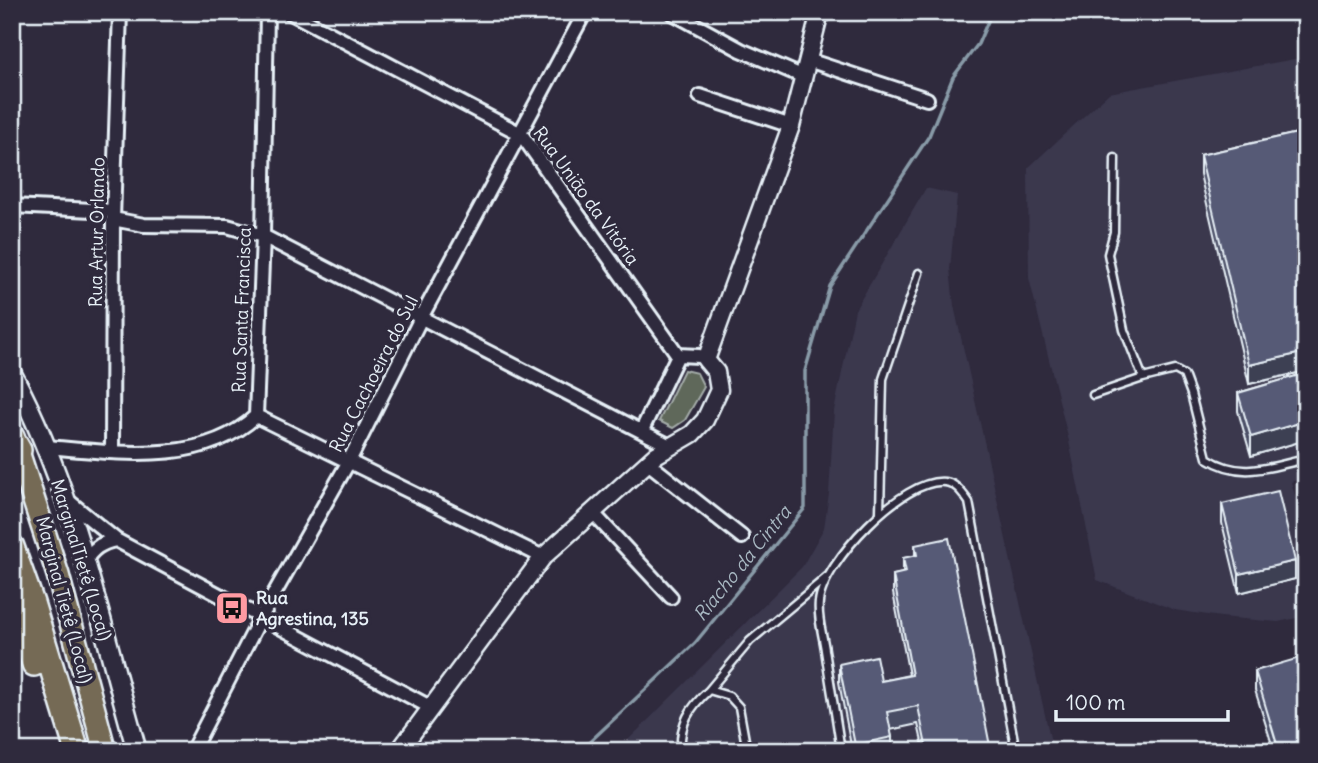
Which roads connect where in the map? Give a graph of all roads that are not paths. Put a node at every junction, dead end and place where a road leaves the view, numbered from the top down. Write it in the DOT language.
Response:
graph roads {
  1 [pos="120,12"];
  2 [pos="267,12"];
  3 [pos="289,12"];
  4 [pos="585,12"];
  5 [pos="671,12"];
  6 [pos="820,12"];
  7 [pos="808,60"];
  8 [pos="804,77"];
  9 [pos="700,96"];
  10 [pos="927,99"];
  11 [pos="791,126"];
  12 [pos="521,134"];
  13 [pos="1115,158"];
  14 [pos="12,206"];
  15 [pos="113,215"];
  16 [pos="263,236"];
  17 [pos="919,273"];
  18 [pos="422,316"];
  19 [pos="678,355"];
  20 [pos="706,360"];
  21 [pos="12,374"];
  22 [pos="1143,378"];
  23 [pos="1093,395"];
  24 [pos="256,416"];
  25 [pos="642,430"];
  26 [pos="15,441"];
  27 [pos="670,446"];
  28 [pos="45,447"];
  29 [pos="112,452"];
  30 [pos="1306,459"];
  31 [pos="348,463"];
  32 [pos="648,463"];
  33 [pos="63,497"];
  34 [pos="593,513"];
  35 [pos="880,513"];
  36 [pos="742,537"];
  37 [pos="116,540"];
  38 [pos="12,547"];
  39 [pos="543,556"];
  40 [pos="84,562"];
  41 [pos="830,574"];
  42 [pos="12,597"];
  43 [pos="671,597"];
  44 [pos="261,617"];
  45 [pos="709,690"];
  46 [pos="430,707"];
  47 [pos="65,711"];
  48 [pos="61,751"];
  49 [pos="72,751"];
  50 [pos="77,751"];
  51 [pos="105,751"];
  52 [pos="137,751"];
  53 [pos="192,751"];
  54 [pos="399,751"];
  55 [pos="681,751"];
  56 [pos="747,751"];
  57 [pos="841,751"];
  58 [pos="1016,751"];
  1 -- 15 [label="street, Rua Artur Orlando"];
  2 -- 16 [label="street, Rua Santa Francisca"];
  3 -- 12 [label="street, Rua União da Vitória"];
  4 -- 12 [label="street, Rua Cachoeira do Sul"];
  5 -- 8 [label="street"];
  6 -- 7 [label="street"];
  7 -- 8 [label="street"];
  7 -- 10 [label="street"];
  8 -- 11 [label="street"];
  9 -- 11 [label="street"];
  11 -- 20 [label="street"];
  12 -- 18 [label="street, Rua Cachoeira do Sul"];
  12 -- 19 [label="street, Rua União da Vitória"];
  13 -- 22 [label="lane"];
  14 -- 15 [label="street"];
  15 -- 16 [label="street"];
  15 -- 29 [label="street, Rua Artur Orlando"];
  16 -- 18 [label="street"];
  16 -- 24 [label="street, Rua Santa Francisca"];
  17 -- 35 [label="lane"];
  18 -- 25 [label="street"];
  18 -- 31 [label="street, Rua Cachoeira do Sul"];
  19 -- 20 [label="street"];
  19 -- 25 [label="street"];
  20 -- 27 [label="street"];
  21 -- 28 [label="main road, MarginalTietê (Local)"];
  22 -- 23 [label="lane"];
  22 -- 30 [label="lane"];
  24 -- 29 [label="street"];
  24 -- 31 [label="street, Rua Santa Francisca"];
  25 -- 27 [label="street"];
  26 -- 51 [label="highway, Marginal Tietê (Local)"];
  27 -- 32 [label="street"];
  28 -- 29 [label="street"];
  28 -- 33 [label="main road, MarginalTietê (Local)"];
  31 -- 39 [label="street, Rua Santa Francisca"];
  31 -- 44 [label="street, Rua Cachoeira do Sul"];
  32 -- 34 [label="street"];
  32 -- 36 [label="street"];
  33 -- 37 [label="street"];
  33 -- 40 [label="main road, MarginalTietê (Local)"];
  34 -- 39 [label="street"];
  34 -- 43 [label="street"];
  35 -- 41 [label="lane"];
  35 -- 58 [label="lane"];
  37 -- 40 [label="street"];
  37 -- 44 [label="street"];
  38 -- 47 [label="highway"];
  39 -- 46 [label="street"];
  40 -- 52 [label="main road, MarginalTietê (Local)"];
  41 -- 45 [label="lane"];
  41 -- 57 [label="lane"];
  42 -- 48 [label="highway"];
  44 -- 46 [label="street"];
  44 -- 53 [label="street, Rua Cachoeira do Sul"];
  45 -- 55 [label="lane"];
  45 -- 56 [label="lane"];
  46 -- 54 [label="street"];
  47 -- 49 [label="highway"];
  47 -- 50 [label="highway"];
}
